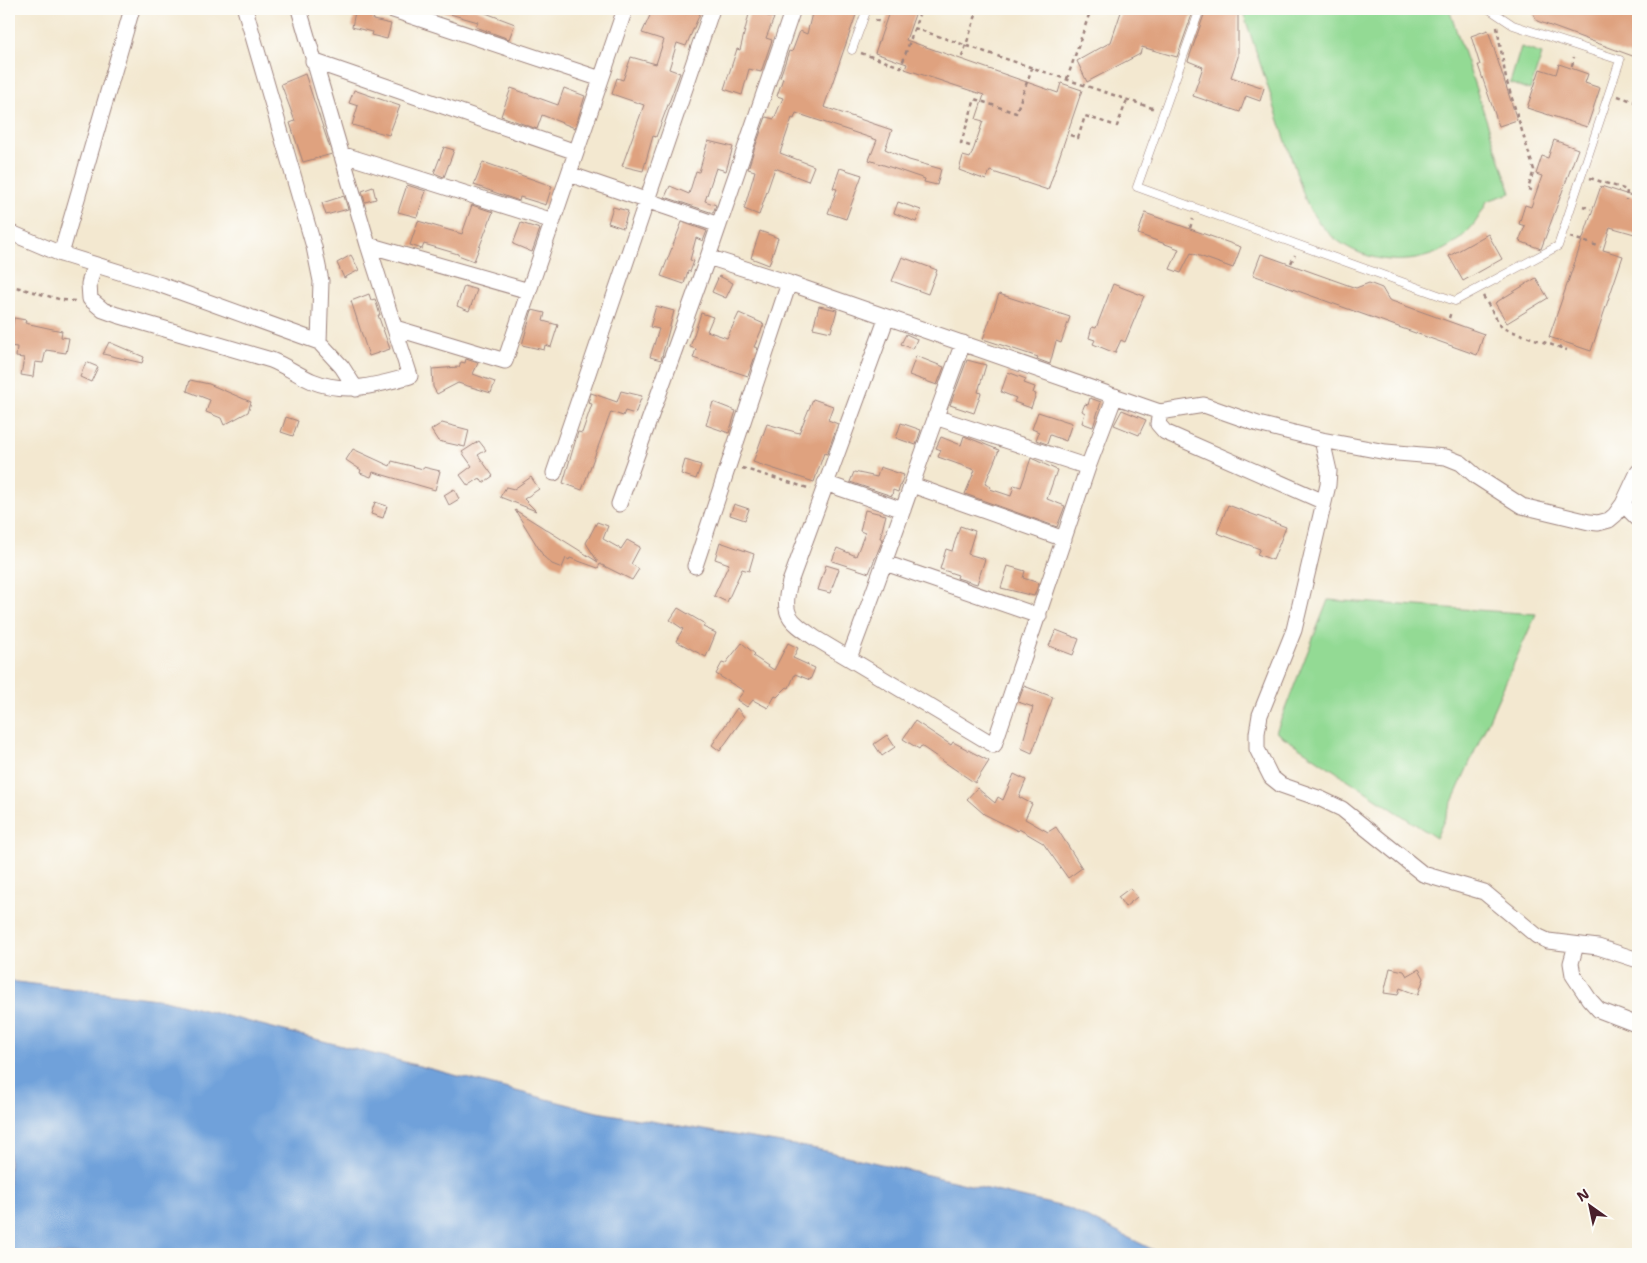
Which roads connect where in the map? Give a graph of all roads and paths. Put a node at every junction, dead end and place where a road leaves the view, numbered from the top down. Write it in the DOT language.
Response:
graph roads {
  1 [pos="132,9"];
  2 [pos="245,9"];
  3 [pos="299,9"];
  4 [pos="390,9"];
  5 [pos="625,9"];
  6 [pos="712,9"];
  7 [pos="793,9"];
  8 [pos="866,9"];
  9 [pos="921,9"];
  10 [pos="978,9"];
  11 [pos="1091,9"];
  12 [pos="1200,9"];
  13 [pos="1489,9"];
  14 [pos="1496,16"];
  15 [pos="914,28"];
  16 [pos="966,45"];
  17 [pos="852,50"];
  18 [pos="962,57"];
  19 [pos="313,61"];
  20 [pos="1032,68"];
  21 [pos="601,79"];
  22 [pos="1067,79"];
  23 [pos="1609,93"];
  24 [pos="1127,100"];
  25 [pos="1638,103"];
  26 [pos="1163,112"];
  27 [pos="1070,135"];
  28 [pos="970,146"];
  29 [pos="576,152"];
  30 [pos="341,154"];
  31 [pos="569,174"];
  32 [pos="1582,176"];
  33 [pos="1534,191"];
  34 [pos="1626,200"];
  35 [pos="647,201"];
  36 [pos="553,221"];
  37 [pos="719,226"];
  38 [pos="9,232"];
  39 [pos="1562,234"];
  40 [pos="368,244"];
  41 [pos="1601,248"];
  42 [pos="61,254"];
  43 [pos="708,257"];
  44 [pos="94,265"];
  45 [pos="789,283"];
  46 [pos="9,285"];
  47 [pos="1478,288"];
  48 [pos="529,292"];
  49 [pos="90,299"];
  50 [pos="888,317"];
  51 [pos="395,328"];
  52 [pos="319,342"];
  53 [pos="963,343"];
  54 [pos="1567,350"];
  55 [pos="356,389"];
  56 [pos="1115,396"];
  57 [pos="1160,412"];
  58 [pos="935,417"];
  59 [pos="1322,440"];
  60 [pos="729,464"];
  61 [pos="1088,467"];
  62 [pos="1638,472"];
  63 [pos="554,474"];
  64 [pos="912,485"];
  65 [pos="824,488"];
  66 [pos="1324,502"];
  67 [pos="619,504"];
  68 [pos="1623,504"];
  69 [pos="903,510"];
  70 [pos="1638,519"];
  71 [pos="1064,539"];
  72 [pos="885,563"];
  73 [pos="695,566"];
  74 [pos="1039,616"];
  75 [pos="848,658"];
  76 [pos="1548,941"];
  77 [pos="1576,945"];
  78 [pos="1638,960"];
  79 [pos="1570,963"];
  80 [pos="1638,1025"];
  1 -- 42 [label="street"];
  2 -- 52 [label="street"];
  3 -- 19 [label="street"];
  4 -- 21 [label="street"];
  5 -- 21 [label="street"];
  6 -- 35 [label="street"];
  7 -- 37 [label="street"];
  8 -- 17 [label="lane"];
  9 -- 15 [label="path"];
  10 -- 16 [label="path"];
  11 -- 22 [label="path"];
  12 -- 26 [label="lane"];
  13 -- 14 [label="lane"];
  14 -- 23 [label="lane"];
  14 -- 33 [label="path"];
  15 -- 16 [label="path"];
  15 -- 17 [label="path"];
  16 -- 18 [label="path"];
  16 -- 20 [label="path"];
  19 -- 29 [label="street"];
  19 -- 30 [label="street"];
  20 -- 22 [label="path"];
  20 -- 28 [label="path"];
  21 -- 29 [label="street"];
  22 -- 24 [label="path"];
  23 -- 25 [label="path"];
  23 -- 32 [label="lane"];
  24 -- 26 [label="path"];
  24 -- 27 [label="path"];
  26 -- 47 [label="lane"];
  29 -- 31 [label="street"];
  30 -- 36 [label="street"];
  30 -- 40 [label="street"];
  31 -- 35 [label="street"];
  31 -- 36 [label="street"];
  32 -- 34 [label="path"];
  32 -- 39 [label="lane"];
  35 -- 37 [label="street"];
  35 -- 63 [label="street"];
  36 -- 48 [label="street"];
  37 -- 43 [label="street"];
  38 -- 42 [label="street"];
  39 -- 41 [label="path"];
  39 -- 47 [label="lane"];
  40 -- 48 [label="street"];
  40 -- 51 [label="street"];
  42 -- 44 [label="street"];
  43 -- 45 [label="street"];
  43 -- 67 [label="street"];
  44 -- 49 [label="street"];
  44 -- 52 [label="street"];
  45 -- 50 [label="street"];
  45 -- 60 [label="street"];
  46 -- 49 [label="path"];
  47 -- 54 [label="path"];
  48 -- 51 [label="street"];
  49 -- 55 [label="street"];
  50 -- 53 [label="street"];
  50 -- 65 [label="street"];
  51 -- 55 [label="street"];
  52 -- 55 [label="street"];
  53 -- 56 [label="street"];
  53 -- 58 [label="street"];
  56 -- 57 [label="street"];
  56 -- 61 [label="street"];
  57 -- 59 [label="street"];
  57 -- 66 [label="street"];
  58 -- 61 [label="street"];
  58 -- 64 [label="street"];
  59 -- 66 [label="street"];
  59 -- 68 [label="street"];
  60 -- 65 [label="path"];
  60 -- 73 [label="street"];
  61 -- 71 [label="street"];
  62 -- 68 [label="street"];
  64 -- 69 [label="street"];
  64 -- 71 [label="street"];
  65 -- 69 [label="street"];
  65 -- 75 [label="street"];
  66 -- 76 [label="street"];
  68 -- 70 [label="street"];
  69 -- 72 [label="street"];
  71 -- 74 [label="street"];
  72 -- 74 [label="street"];
  72 -- 75 [label="street"];
  74 -- 75 [label="street"];
  76 -- 77 [label="street"];
  76 -- 79 [label="street"];
  77 -- 78 [label="street"];
  77 -- 79 [label="street"];
  79 -- 80 [label="street"];
}
